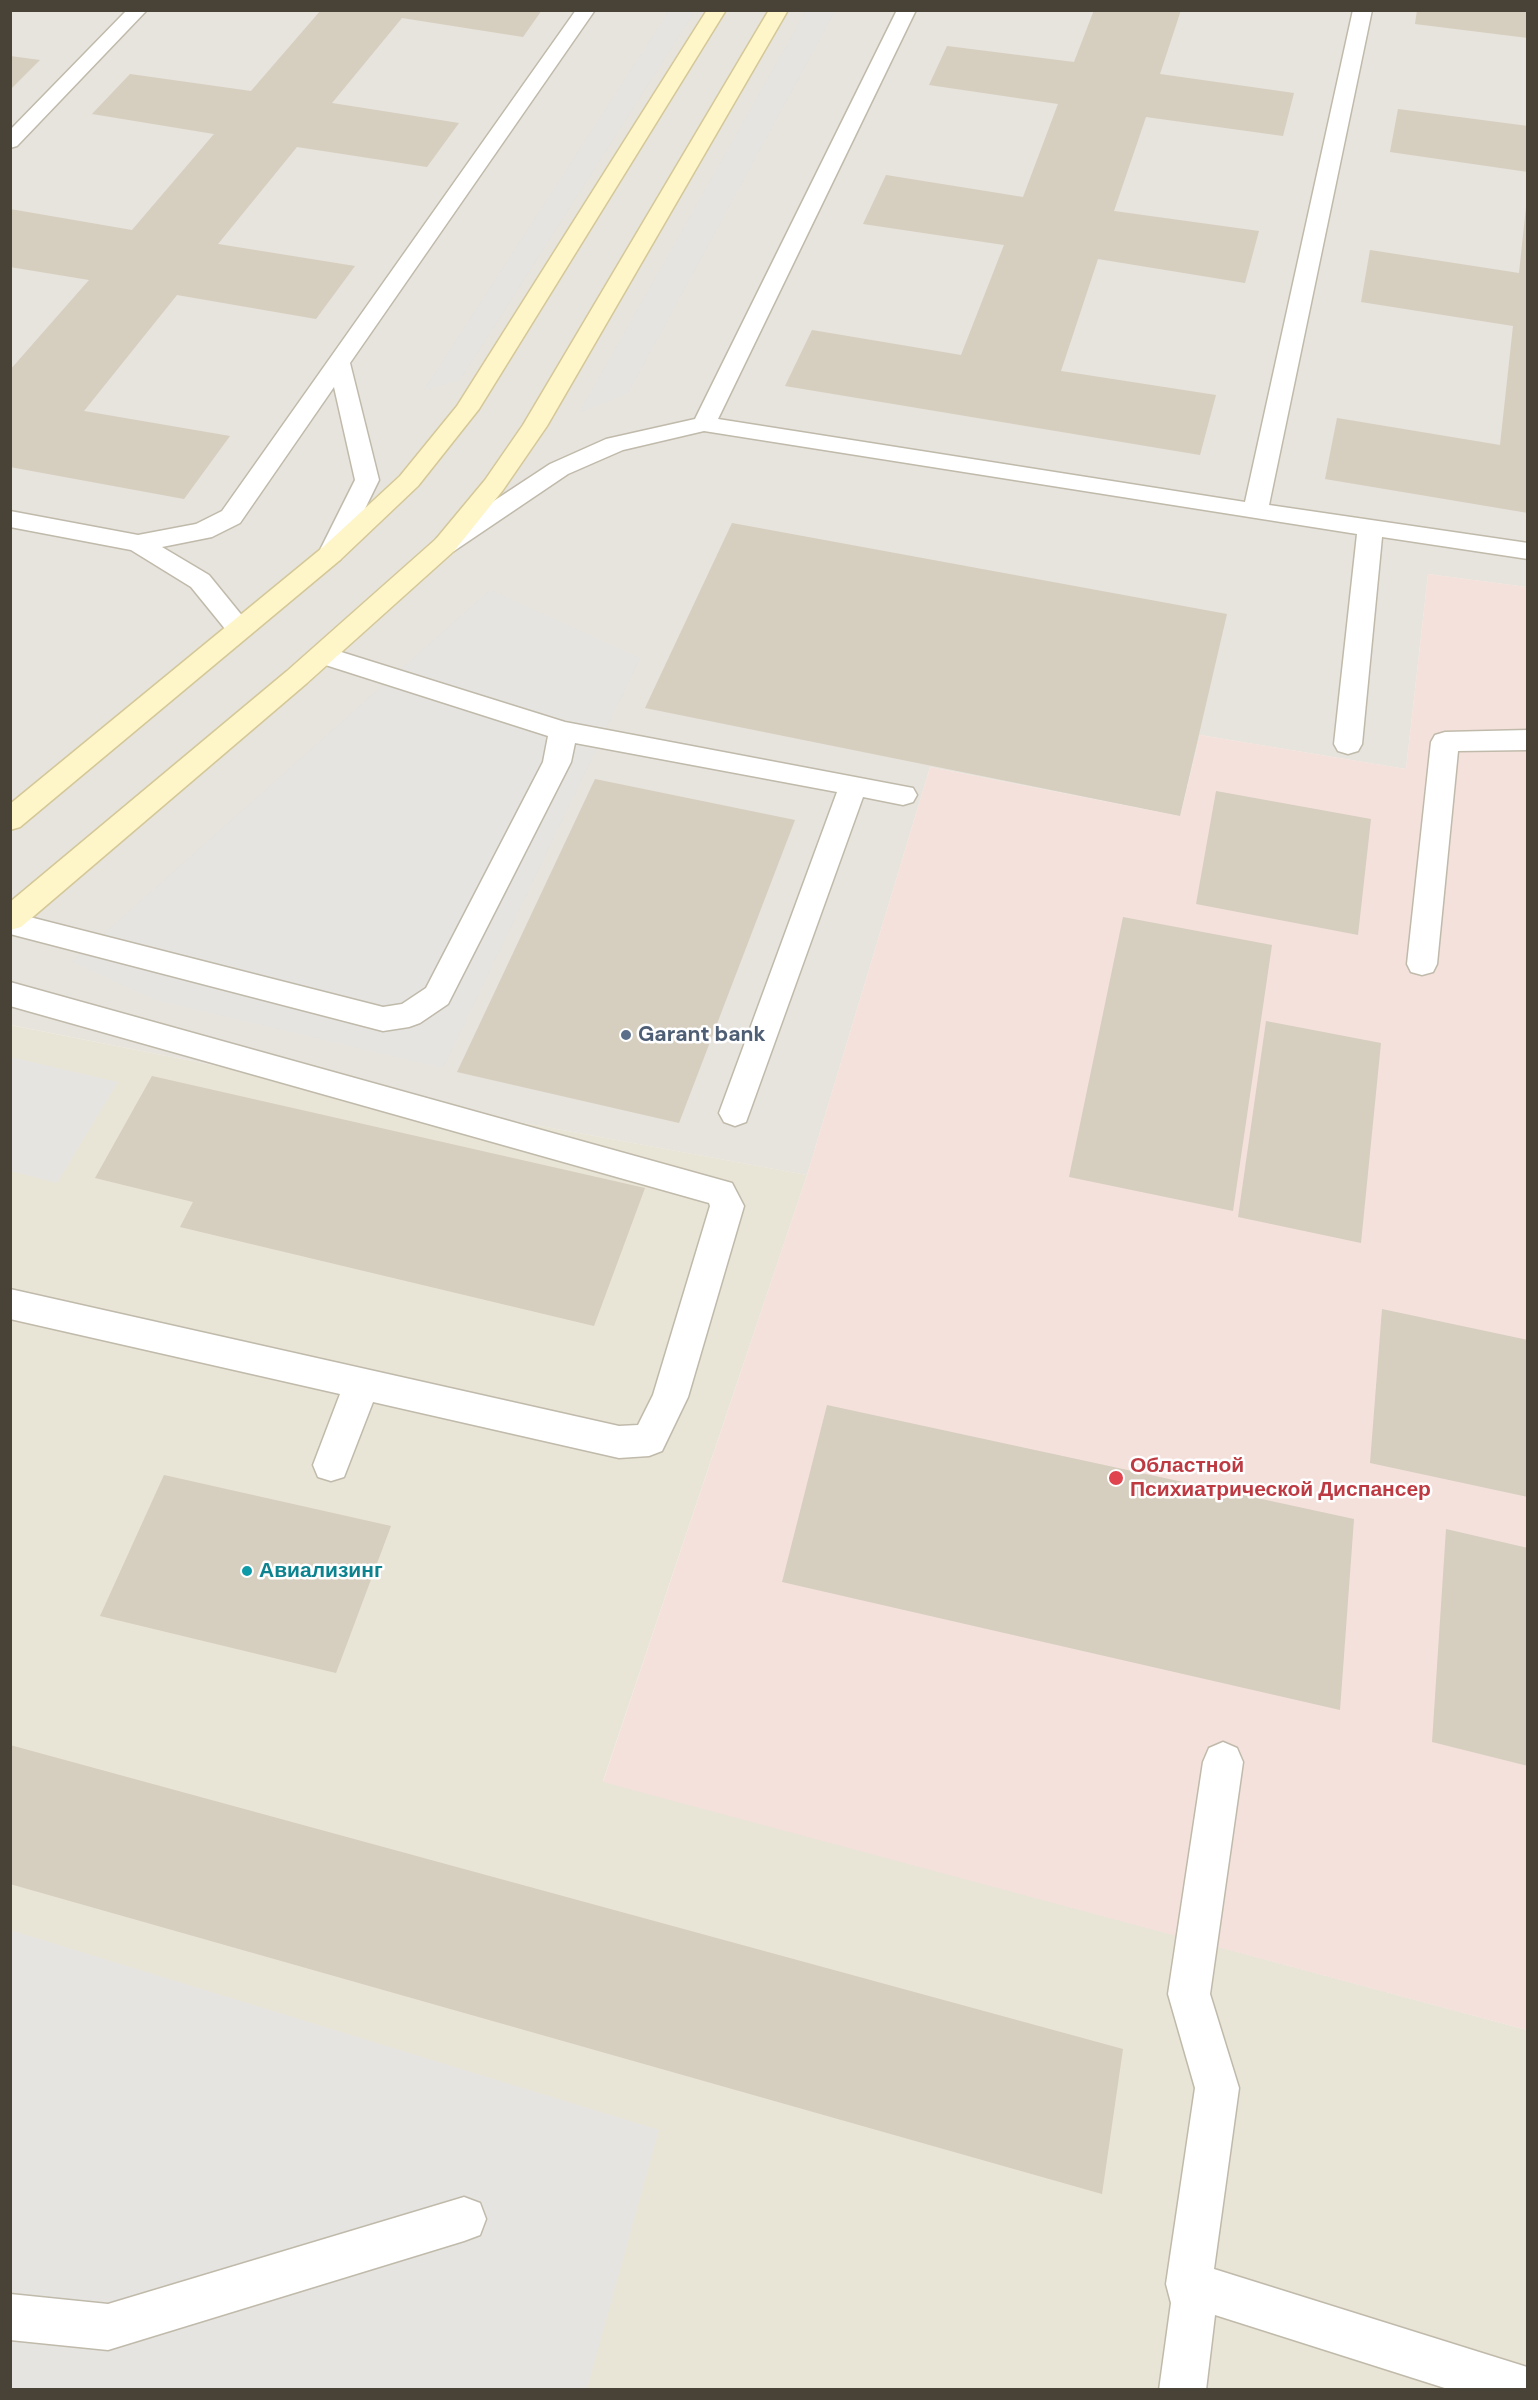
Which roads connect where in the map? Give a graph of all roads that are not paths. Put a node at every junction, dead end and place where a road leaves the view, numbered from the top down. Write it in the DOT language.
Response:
graph roads {
  1 [pos="138,10"];
  2 [pos="586,10"];
  3 [pos="717,10"];
  4 [pos="779,10"];
  5 [pos="907,10"];
  6 [pos="1363,10"];
  7 [pos="10,142"];
  8 [pos="339,364"];
  9 [pos="704,424"];
  10 [pos="1255,511"];
  11 [pos="10,519"];
  12 [pos="1370,527"];
  13 [pos="138,543"];
  14 [pos="445,545"];
  15 [pos="1527,550"];
  16 [pos="332,554"];
  17 [pos="239,629"];
  18 [pos="322,655"];
  19 [pos="563,731"];
  20 [pos="1527,740"];
  21 [pos="1348,744"];
  22 [pos="853,786"];
  23 [pos="903,795"];
  24 [pos="10,820"];
  25 [pos="10,921"];
  26 [pos="1422,964"];
  27 [pos="10,994"];
  28 [pos="735,1113"];
  29 [pos="10,1304"];
  30 [pos="362,1384"];
  31 [pos="331,1465"];
  32 [pos="1223,1762"];
  33 [pos="464,2219"];
  34 [pos="1189,2284"];
  35 [pos="10,2317"];
  36 [pos="1182,2390"];
  37 [pos="1527,2390"];
  1 -- 7 [label="lane"];
  2 -- 8 [label="lane"];
  3 -- 16 [label="street"];
  4 -- 14 [label="street"];
  5 -- 9 [label="lane"];
  6 -- 10 [label="lane"];
  8 -- 13 [label="lane"];
  8 -- 16 [label="lane"];
  9 -- 10 [label="lane"];
  9 -- 14 [label="lane"];
  10 -- 12 [label="lane"];
  11 -- 13 [label="lane"];
  12 -- 15 [label="lane"];
  12 -- 21 [label="lane"];
  13 -- 17 [label="lane"];
  14 -- 18 [label="street"];
  16 -- 17 [label="street"];
  17 -- 24 [label="street"];
  18 -- 19 [label="lane"];
  18 -- 25 [label="street"];
  19 -- 22 [label="lane"];
  19 -- 25 [label="lane"];
  20 -- 26 [label="lane"];
  22 -- 23 [label="lane"];
  22 -- 28 [label="lane"];
  27 -- 30 [label="lane"];
  29 -- 30 [label="lane"];
  30 -- 31 [label="lane"];
  32 -- 34 [label="lane"];
  33 -- 35 [label="lane"];
  34 -- 36 [label="lane"];
  34 -- 37 [label="lane"];
}
